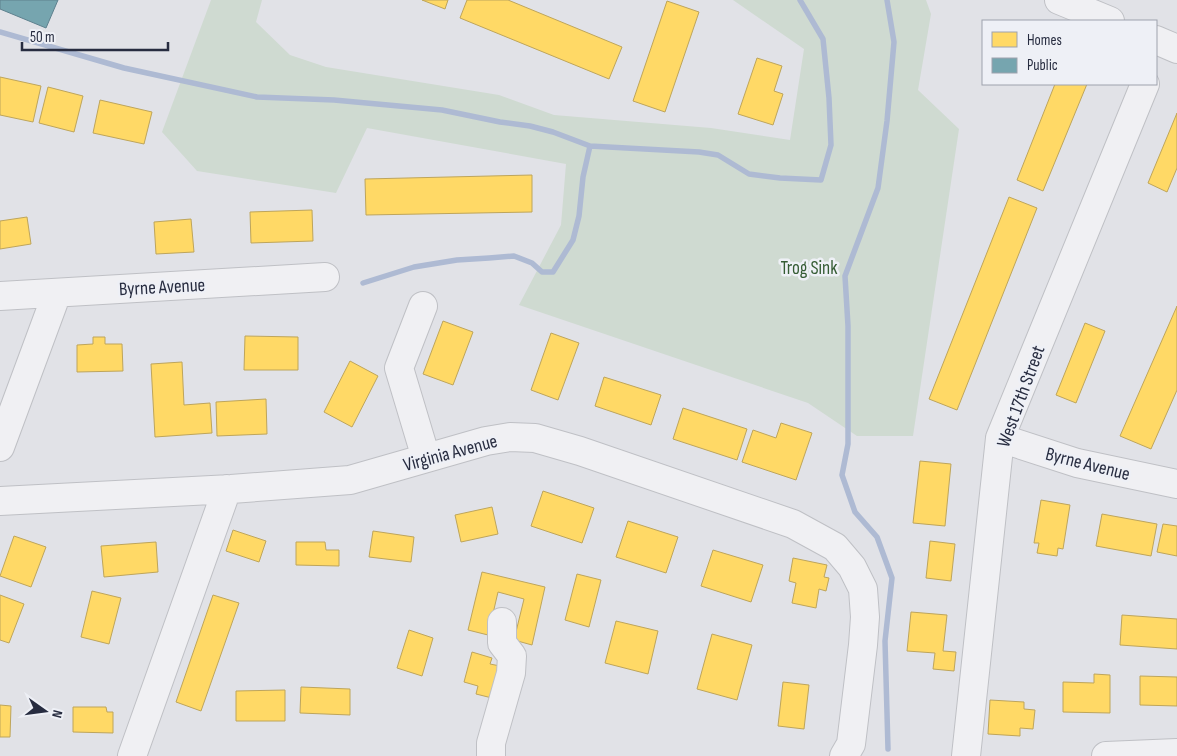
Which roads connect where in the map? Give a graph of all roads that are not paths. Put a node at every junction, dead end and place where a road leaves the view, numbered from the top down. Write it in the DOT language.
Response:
graph roads {
  1 [pos="1060,0"];
  2 [pos="1108,20"];
  3 [pos="1144,85"];
  4 [pos="325,277"];
  5 [pos="57,293"];
  6 [pos="0,296"];
  7 [pos="423,306"];
  8 [pos="1000,438"];
  9 [pos="0,448"];
  10 [pos="426,458"];
  11 [pos="1177,484"];
  12 [pos="226,489"];
  13 [pos="0,501"];
  14 [pos="502,622"];
  15 [pos="1177,753"];
  16 [pos="132,756"];
  17 [pos="491,756"];
  18 [pos="844,756"];
  19 [pos="966,756"];
  20 [pos="1106,756"];
  1 -- 2 [label="street"];
  3 -- 8 [label="street, West 17th Street"];
  4 -- 5 [label="street, Byrne Avenue"];
  5 -- 6 [label="street, Byrne Avenue"];
  5 -- 9 [label="street"];
  7 -- 10 [label="street"];
  8 -- 11 [label="street, Byrne Avenue"];
  8 -- 19 [label="street, West 17th Street"];
  10 -- 12 [label="street, Virginia Avenue"];
  10 -- 18 [label="street, Virginia Avenue"];
  12 -- 13 [label="street, Virginia Avenue"];
  12 -- 16 [label="street"];
  14 -- 17 [label="street"];
  15 -- 20 [label="street"];
}
